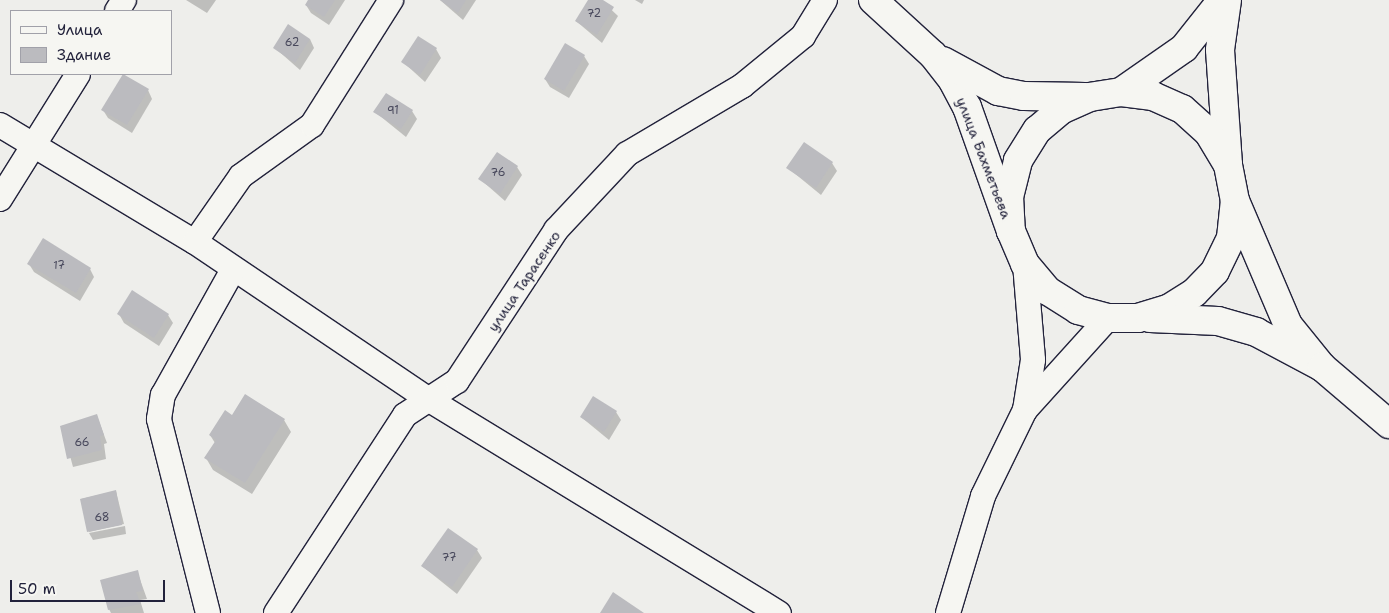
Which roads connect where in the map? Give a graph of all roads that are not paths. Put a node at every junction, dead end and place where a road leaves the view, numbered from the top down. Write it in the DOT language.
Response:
graph roads {
  1 [pos="391,0"];
  2 [pos="825,0"];
  3 [pos="873,0"];
  4 [pos="1222,0"];
  5 [pos="1227,0"];
  6 [pos="934,55"];
  7 [pos="77,75"];
  8 [pos="1121,92"];
  9 [pos="1090,97"];
  10 [pos="0,125"];
  11 [pos="32,147"];
  12 [pos="1228,165"];
  13 [pos="0,199"];
  14 [pos="1235,201"];
  15 [pos="1011,231"];
  16 [pos="195,242"];
  17 [pos="1025,264"];
  18 [pos="234,270"];
  19 [pos="1108,318"];
  20 [pos="1138,318"];
  21 [pos="1322,367"];
  22 [pos="428,399"];
  23 [pos="1026,410"];
  24 [pos="1389,424"];
  25 [pos="208,613"];
  26 [pos="276,613"];
  27 [pos="779,613"];
  28 [pos="948,613"];
  1 -- 16 [label="street"];
  2 -- 22 [label="street, улица Тарасенко"];
  3 -- 6 [label="main road, улица Бахметьева"];
  4 -- 8 [label="main road"];
  5 -- 12 [label="main road"];
  6 -- 9 [label="main road"];
  6 -- 15 [label="main road, улица Бахметьева"];
  7 -- 11 [label="street"];
  8 -- 9 [label="main road"];
  8 -- 12 [label="main road"];
  9 -- 15 [label="main road"];
  10 -- 11 [label="street"];
  11 -- 13 [label="street"];
  11 -- 16 [label="street"];
  12 -- 14 [label="main road"];
  14 -- 20 [label="main road"];
  14 -- 21 [label="main road"];
  15 -- 17 [label="main road, улица Бахметьева"];
  16 -- 18 [label="street"];
  17 -- 19 [label="main road, улица Бахметьева"];
  17 -- 23 [label="street"];
  18 -- 22 [label="street"];
  18 -- 25 [label="street"];
  19 -- 20 [label="main road, улица Бахметьева"];
  19 -- 23 [label="street"];
  20 -- 21 [label="main road"];
  21 -- 24 [label="main road"];
  22 -- 26 [label="street, улица Тарасенко"];
  22 -- 27 [label="street"];
  23 -- 28 [label="street"];
}
